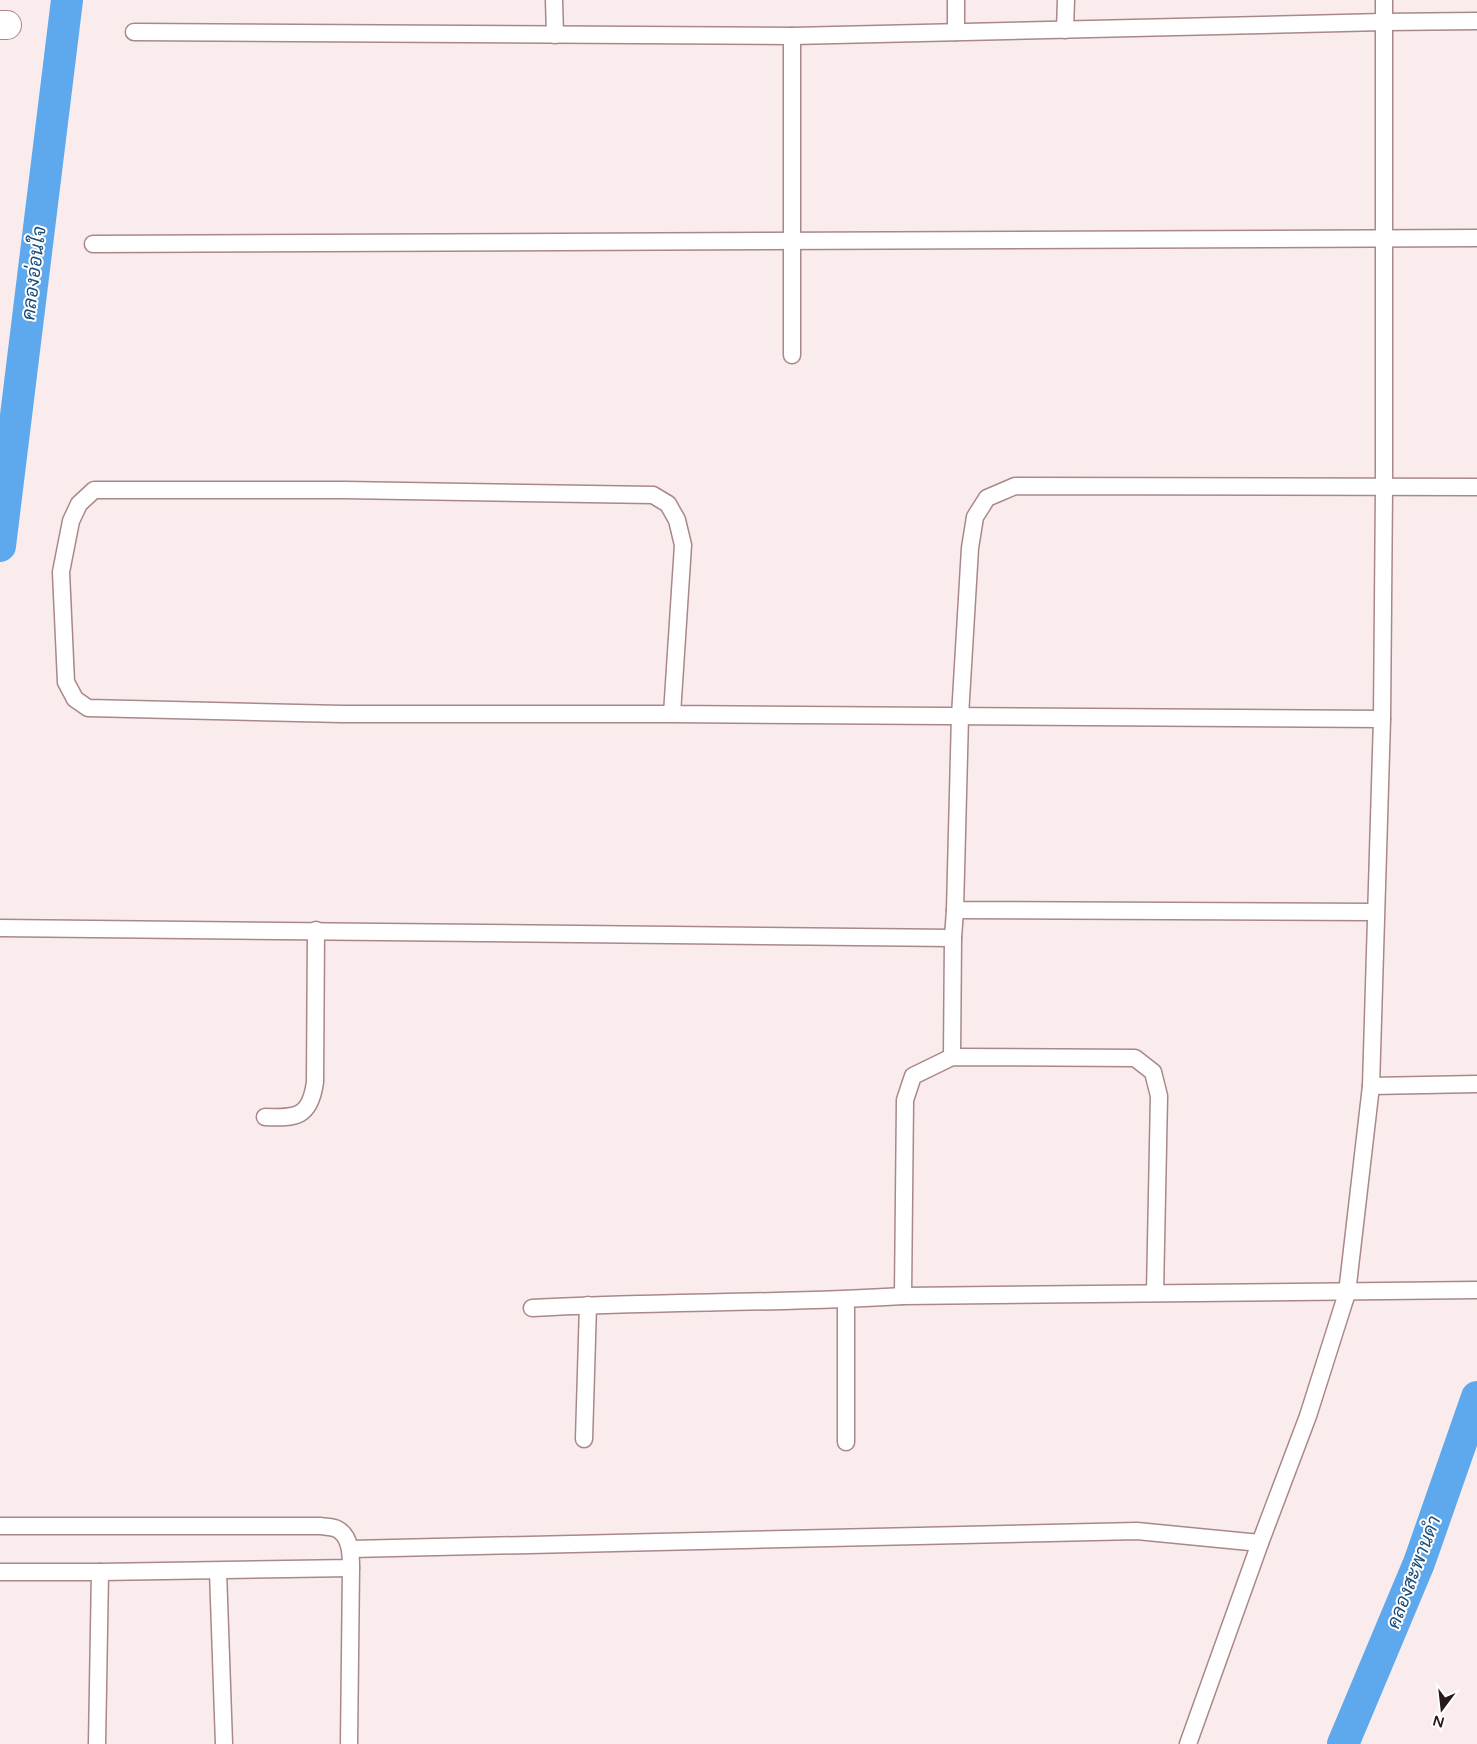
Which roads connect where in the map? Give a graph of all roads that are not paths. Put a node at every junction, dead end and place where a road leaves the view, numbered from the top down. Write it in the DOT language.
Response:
graph roads {
  1 [pos="554,0"];
  2 [pos="956,0"];
  3 [pos="1066,0"];
  4 [pos="1384,0"];
  5 [pos="1384,22"];
  6 [pos="1477,22"];
  7 [pos="1065,30"];
  8 [pos="134,32"];
  9 [pos="956,32"];
  10 [pos="555,35"];
  11 [pos="792,36"];
  12 [pos="1477,238"];
  13 [pos="1384,239"];
  14 [pos="793,240"];
  15 [pos="93,244"];
  16 [pos="792,356"];
  17 [pos="1477,487"];
  18 [pos="1384,488"];
  19 [pos="672,714"];
  20 [pos="960,716"];
  21 [pos="1382,719"];
  22 [pos="956,910"];
  23 [pos="1376,912"];
  24 [pos="0,928"];
  25 [pos="316,930"];
  26 [pos="953,938"];
  27 [pos="952,1057"];
  28 [pos="1477,1084"];
  29 [pos="1371,1086"];
  30 [pos="265,1117"];
  31 [pos="1477,1290"];
  32 [pos="1155,1293"];
  33 [pos="1347,1293"];
  34 [pos="902,1296"];
  35 [pos="846,1300"];
  36 [pos="588,1305"];
  37 [pos="532,1308"];
  38 [pos="584,1439"];
  39 [pos="846,1442"];
  40 [pos="0,1526"];
  41 [pos="1260,1543"];
  42 [pos="351,1549"];
  43 [pos="351,1568"];
  44 [pos="218,1571"];
  45 [pos="0,1572"];
  46 [pos="100,1572"];
  47 [pos="97,1744"];
  48 [pos="224,1744"];
  49 [pos="348,1744"];
  50 [pos="1188,1744"];
  1 -- 10 [label="lane"];
  2 -- 9 [label="lane"];
  3 -- 7 [label="lane"];
  4 -- 5 [label="lane"];
  5 -- 6 [label="lane"];
  5 -- 7 [label="lane"];
  5 -- 13 [label="lane"];
  7 -- 9 [label="lane"];
  8 -- 10 [label="lane"];
  9 -- 11 [label="lane"];
  10 -- 11 [label="lane"];
  11 -- 14 [label="lane"];
  12 -- 13 [label="lane"];
  13 -- 14 [label="lane"];
  13 -- 18 [label="lane"];
  14 -- 15 [label="lane"];
  14 -- 16 [label="lane"];
  17 -- 18 [label="lane"];
  18 -- 20 [label="lane"];
  18 -- 21 [label="lane"];
  19 -- 19 [label="lane"];
  19 -- 20 [label="lane"];
  20 -- 21 [label="lane"];
  20 -- 22 [label="lane"];
  21 -- 23 [label="lane"];
  22 -- 23 [label="lane"];
  22 -- 26 [label="lane"];
  23 -- 29 [label="lane"];
  24 -- 25 [label="lane"];
  25 -- 26 [label="lane"];
  25 -- 30 [label="lane"];
  26 -- 27 [label="lane"];
  27 -- 32 [label="lane"];
  27 -- 34 [label="lane"];
  28 -- 29 [label="lane"];
  29 -- 33 [label="lane"];
  31 -- 33 [label="lane"];
  32 -- 33 [label="lane"];
  32 -- 34 [label="lane"];
  33 -- 41 [label="lane"];
  34 -- 35 [label="lane"];
  35 -- 36 [label="lane"];
  35 -- 39 [label="lane"];
  36 -- 37 [label="lane"];
  36 -- 38 [label="lane"];
  40 -- 42 [label="lane"];
  41 -- 42 [label="lane"];
  41 -- 50 [label="lane"];
  42 -- 43 [label="lane"];
  43 -- 44 [label="lane"];
  43 -- 49 [label="lane"];
  44 -- 46 [label="lane"];
  44 -- 48 [label="lane"];
  45 -- 46 [label="lane"];
  46 -- 47 [label="lane"];
}
